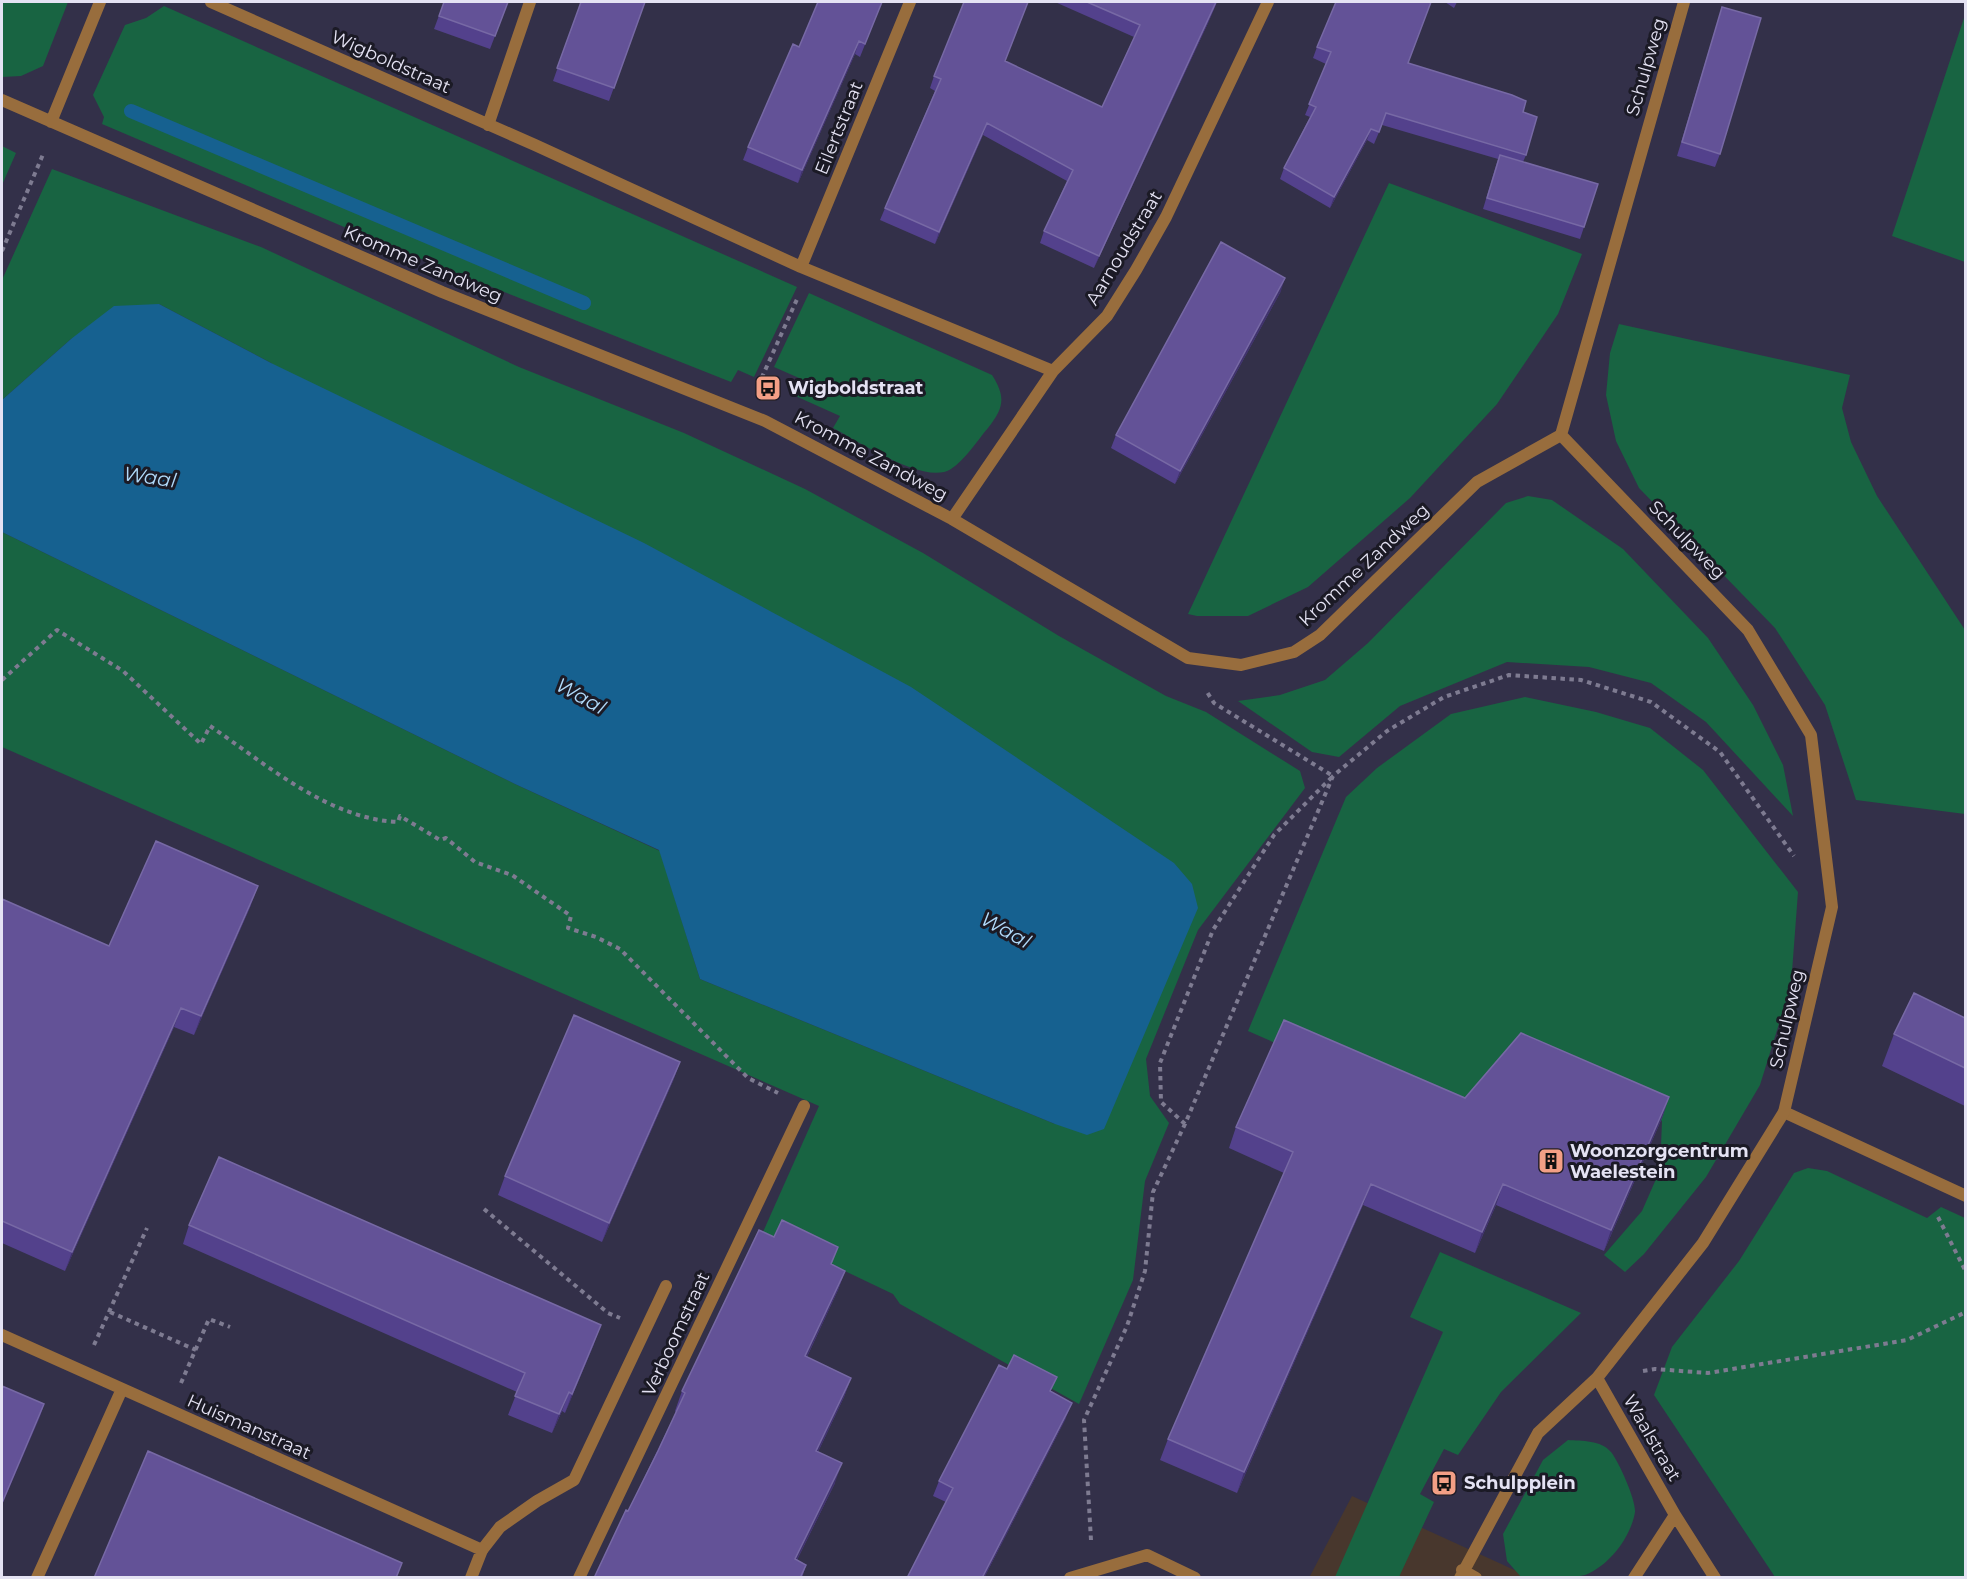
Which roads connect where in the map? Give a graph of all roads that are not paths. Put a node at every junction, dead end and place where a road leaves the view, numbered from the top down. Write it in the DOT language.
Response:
graph roads {
  1 [pos="100,2"];
  2 [pos="210,2"];
  3 [pos="530,2"];
  4 [pos="910,2"];
  5 [pos="1268,2"];
  6 [pos="1684,2"];
  7 [pos="2,100"];
  8 [pos="51,122"];
  9 [pos="488,125"];
  10 [pos="801,267"];
  11 [pos="1053,371"];
  12 [pos="1561,435"];
  13 [pos="952,519"];
  14 [pos="804,1106"];
  15 [pos="1784,1112"];
  16 [pos="1965,1196"];
  17 [pos="666,1286"];
  18 [pos="2,1335"];
  19 [pos="1597,1378"];
  20 [pos="122,1389"];
  21 [pos="1675,1515"];
  22 [pos="482,1550"];
  23 [pos="1461,1574"];
  24 [pos="37,1578"];
  25 [pos="471,1578"];
  26 [pos="579,1578"];
  27 [pos="1070,1578"];
  28 [pos="1196,1578"];
  29 [pos="1476,1578"];
  30 [pos="1634,1578"];
  31 [pos="1715,1578"];
  1 -- 8 [label="street"];
  2 -- 9 [label="street, Wigboldstraat"];
  3 -- 9 [label="street"];
  4 -- 10 [label="street, Eilertstraat"];
  5 -- 11 [label="street, Aarnoudstraat"];
  6 -- 12 [label="street, Schulpweg"];
  7 -- 8 [label="street, Kromme Zandweg"];
  8 -- 13 [label="street, Kromme Zandweg"];
  9 -- 10 [label="street, Wigboldstraat"];
  10 -- 11 [label="street, Wigboldstraat"];
  11 -- 13 [label="street, Aarnoudstraat"];
  12 -- 13 [label="street, Kromme Zandweg"];
  12 -- 15 [label="street, Schulpweg"];
  14 -- 26 [label="street, Verboomstraat"];
  15 -- 16 [label="street"];
  15 -- 19 [label="street, Schulpweg"];
  17 -- 22 [label="street"];
  18 -- 20 [label="street, Huismanstraat"];
  19 -- 21 [label="street, Waalstraat"];
  19 -- 23 [label="street, Schulpweg"];
  20 -- 22 [label="street, Huismanstraat"];
  20 -- 24 [label="street"];
  21 -- 30 [label="street"];
  21 -- 31 [label="street, Waalstraat"];
  22 -- 25 [label="street"];
  23 -- 29 [label="street"];
  27 -- 28 [label="street"];
}
